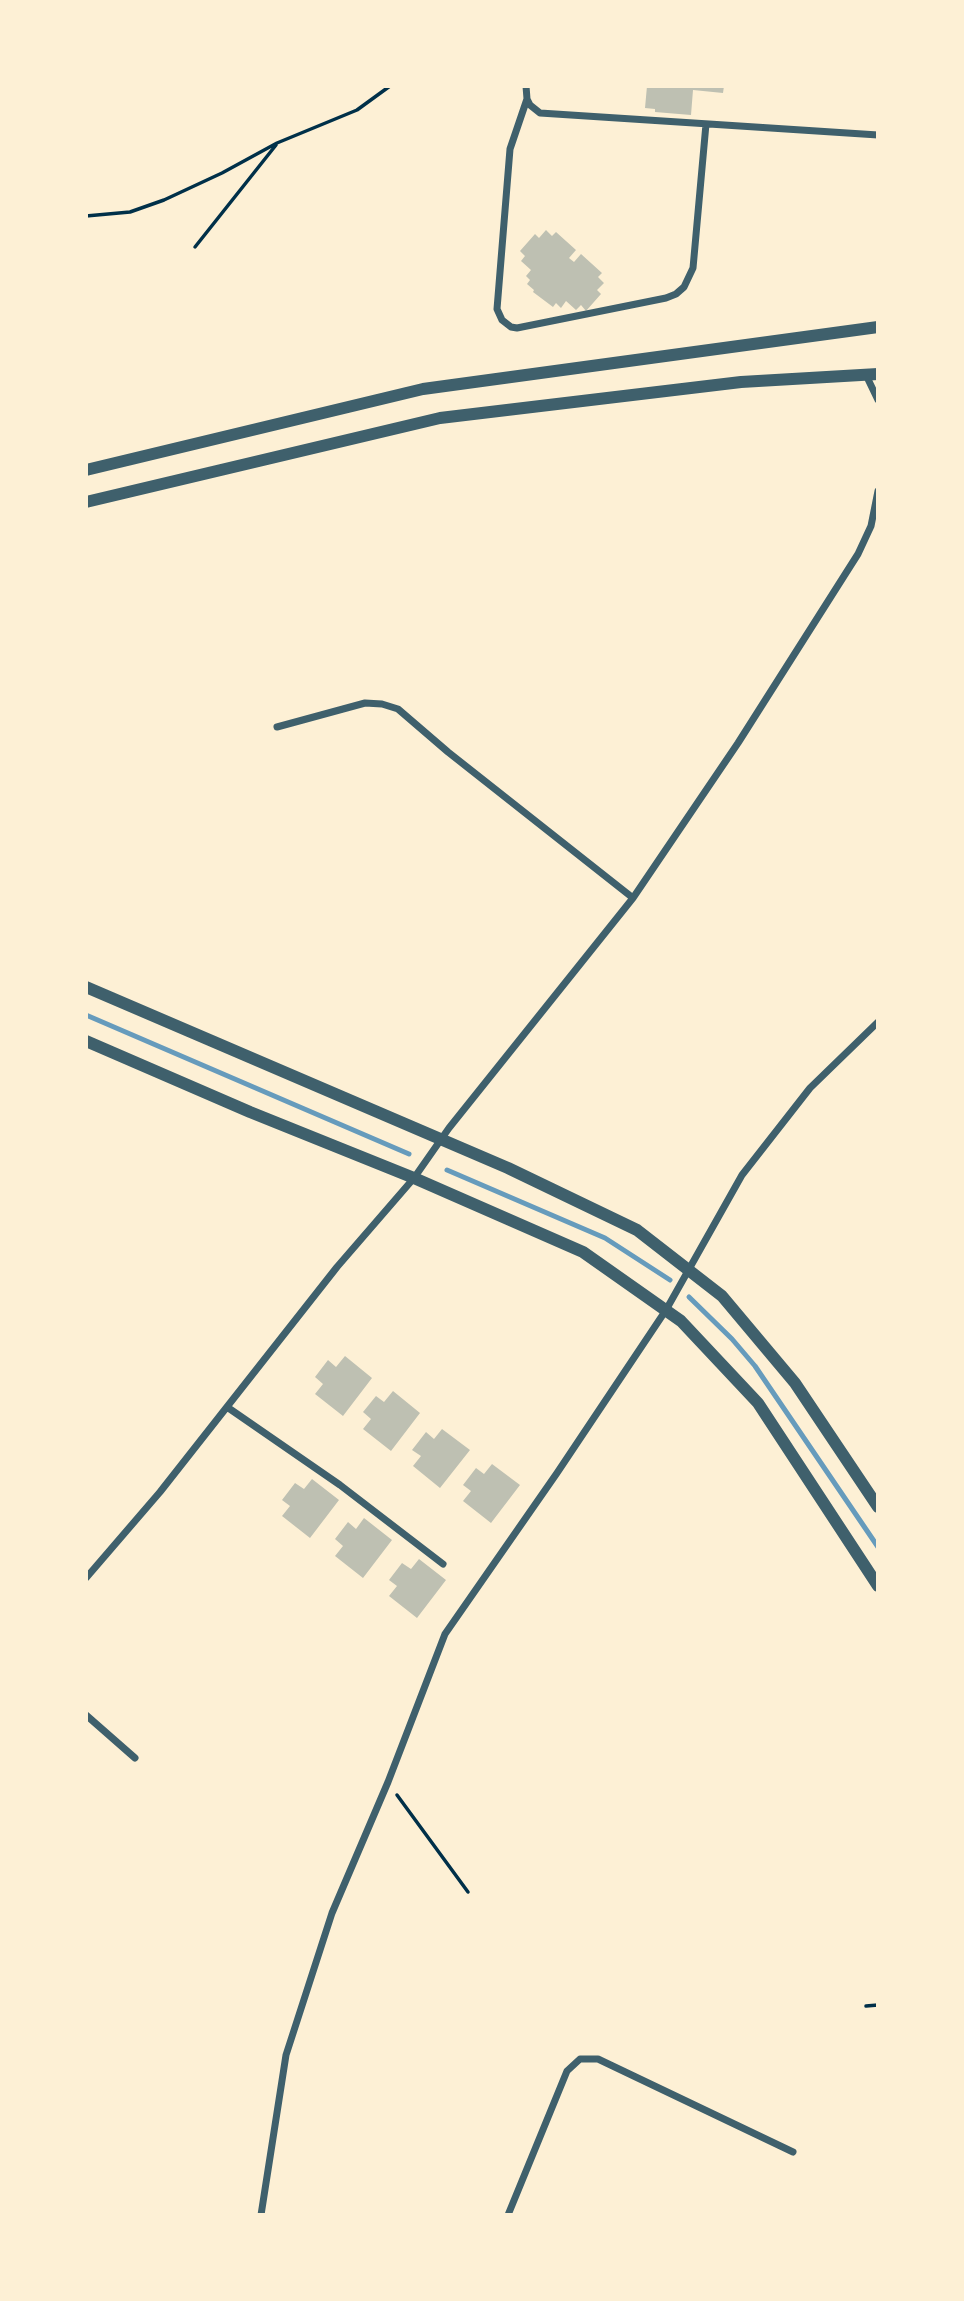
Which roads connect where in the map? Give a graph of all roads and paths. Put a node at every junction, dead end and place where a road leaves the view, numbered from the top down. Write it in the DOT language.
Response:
graph roads {
  1 [pos="390,86"];
  2 [pos="526,86"];
  3 [pos="527,99"];
  4 [pos="706,124"];
  5 [pos="878,135"];
  6 [pos="277,143"];
  7 [pos="86,216"];
  8 [pos="195,247"];
  9 [pos="876,326"];
  10 [pos="872,375"];
  11 [pos="878,400"];
  12 [pos="86,470"];
  13 [pos="878,491"];
  14 [pos="86,502"];
  15 [pos="277,727"];
  16 [pos="633,898"];
  17 [pos="86,987"];
  18 [pos="878,1022"];
  19 [pos="86,1041"];
  20 [pos="441,1139"];
  21 [pos="414,1178"];
  22 [pos="689,1270"];
  23 [pos="666,1311"];
  24 [pos="227,1407"];
  25 [pos="878,1507"];
  26 [pos="443,1564"];
  27 [pos="86,1578"];
  28 [pos="878,1586"];
  29 [pos="86,1715"];
  30 [pos="135,1758"];
  31 [pos="388,1782"];
  32 [pos="468,1892"];
  33 [pos="878,2005"];
  34 [pos="866,2006"];
  35 [pos="793,2152"];
  36 [pos="261,2215"];
  37 [pos="508,2215"];
  1 -- 6 [label="path"];
  2 -- 3 [label="street"];
  3 -- 4 [label="street"];
  3 -- 4 [label="street"];
  4 -- 5 [label="street"];
  6 -- 7 [label="path"];
  6 -- 8 [label="path"];
  9 -- 12 [label="street"];
  10 -- 11 [label="street"];
  10 -- 14 [label="street"];
  13 -- 16 [label="street"];
  15 -- 16 [label="street"];
  16 -- 20 [label="street"];
  17 -- 20 [label="street"];
  18 -- 22 [label="street"];
  19 -- 21 [label="street"];
  20 -- 21 [label="street"];
  20 -- 22 [label="street"];
  21 -- 23 [label="street"];
  21 -- 24 [label="street"];
  22 -- 23 [label="street"];
  22 -- 25 [label="street"];
  23 -- 28 [label="street"];
  23 -- 31 [label="street"];
  24 -- 26 [label="street"];
  24 -- 27 [label="street"];
  29 -- 30 [label="street"];
  31 -- 32 [label="path"];
  31 -- 36 [label="street"];
  33 -- 34 [label="path"];
  35 -- 37 [label="street"];
}
